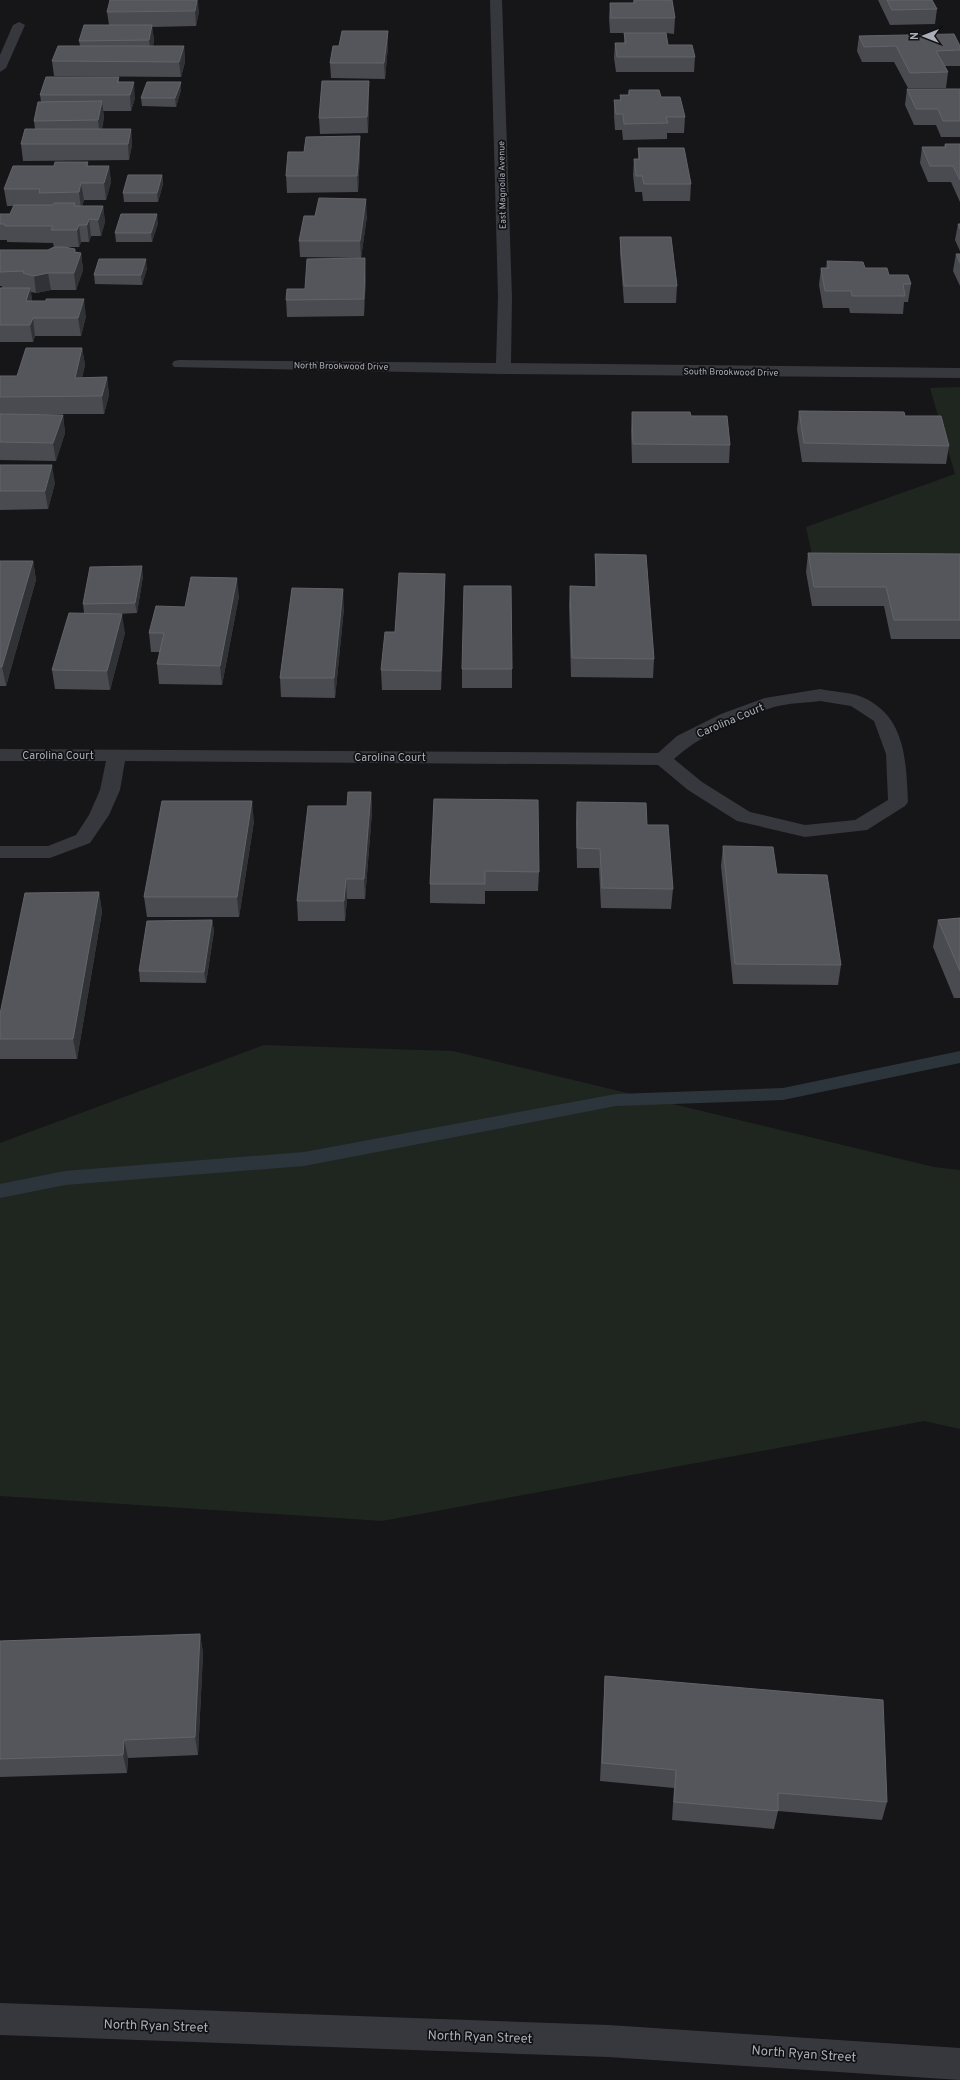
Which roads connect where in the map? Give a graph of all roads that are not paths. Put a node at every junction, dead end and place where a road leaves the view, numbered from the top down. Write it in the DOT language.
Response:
graph roads {
  1 [pos="496,0"];
  2 [pos="19,25"];
  3 [pos="0,68"];
  4 [pos="179,364"];
  5 [pos="503,369"];
  6 [pos="960,373"];
  7 [pos="0,755"];
  8 [pos="117,756"];
  9 [pos="663,759"];
  10 [pos="0,852"];
  11 [pos="0,2019"];
  12 [pos="960,2064"];
  1 -- 5 [label="street, East Magnolia Avenue"];
  2 -- 3 [label="street"];
  4 -- 5 [label="street, North Brookwood Drive"];
  5 -- 6 [label="street, South Brookwood Drive"];
  7 -- 8 [label="street, Carolina Court"];
  8 -- 9 [label="street, Carolina Court"];
  8 -- 10 [label="street"];
  9 -- 9 [label="street, Carolina Court"];
  11 -- 12 [label="street, North Ryan Street"];
}
